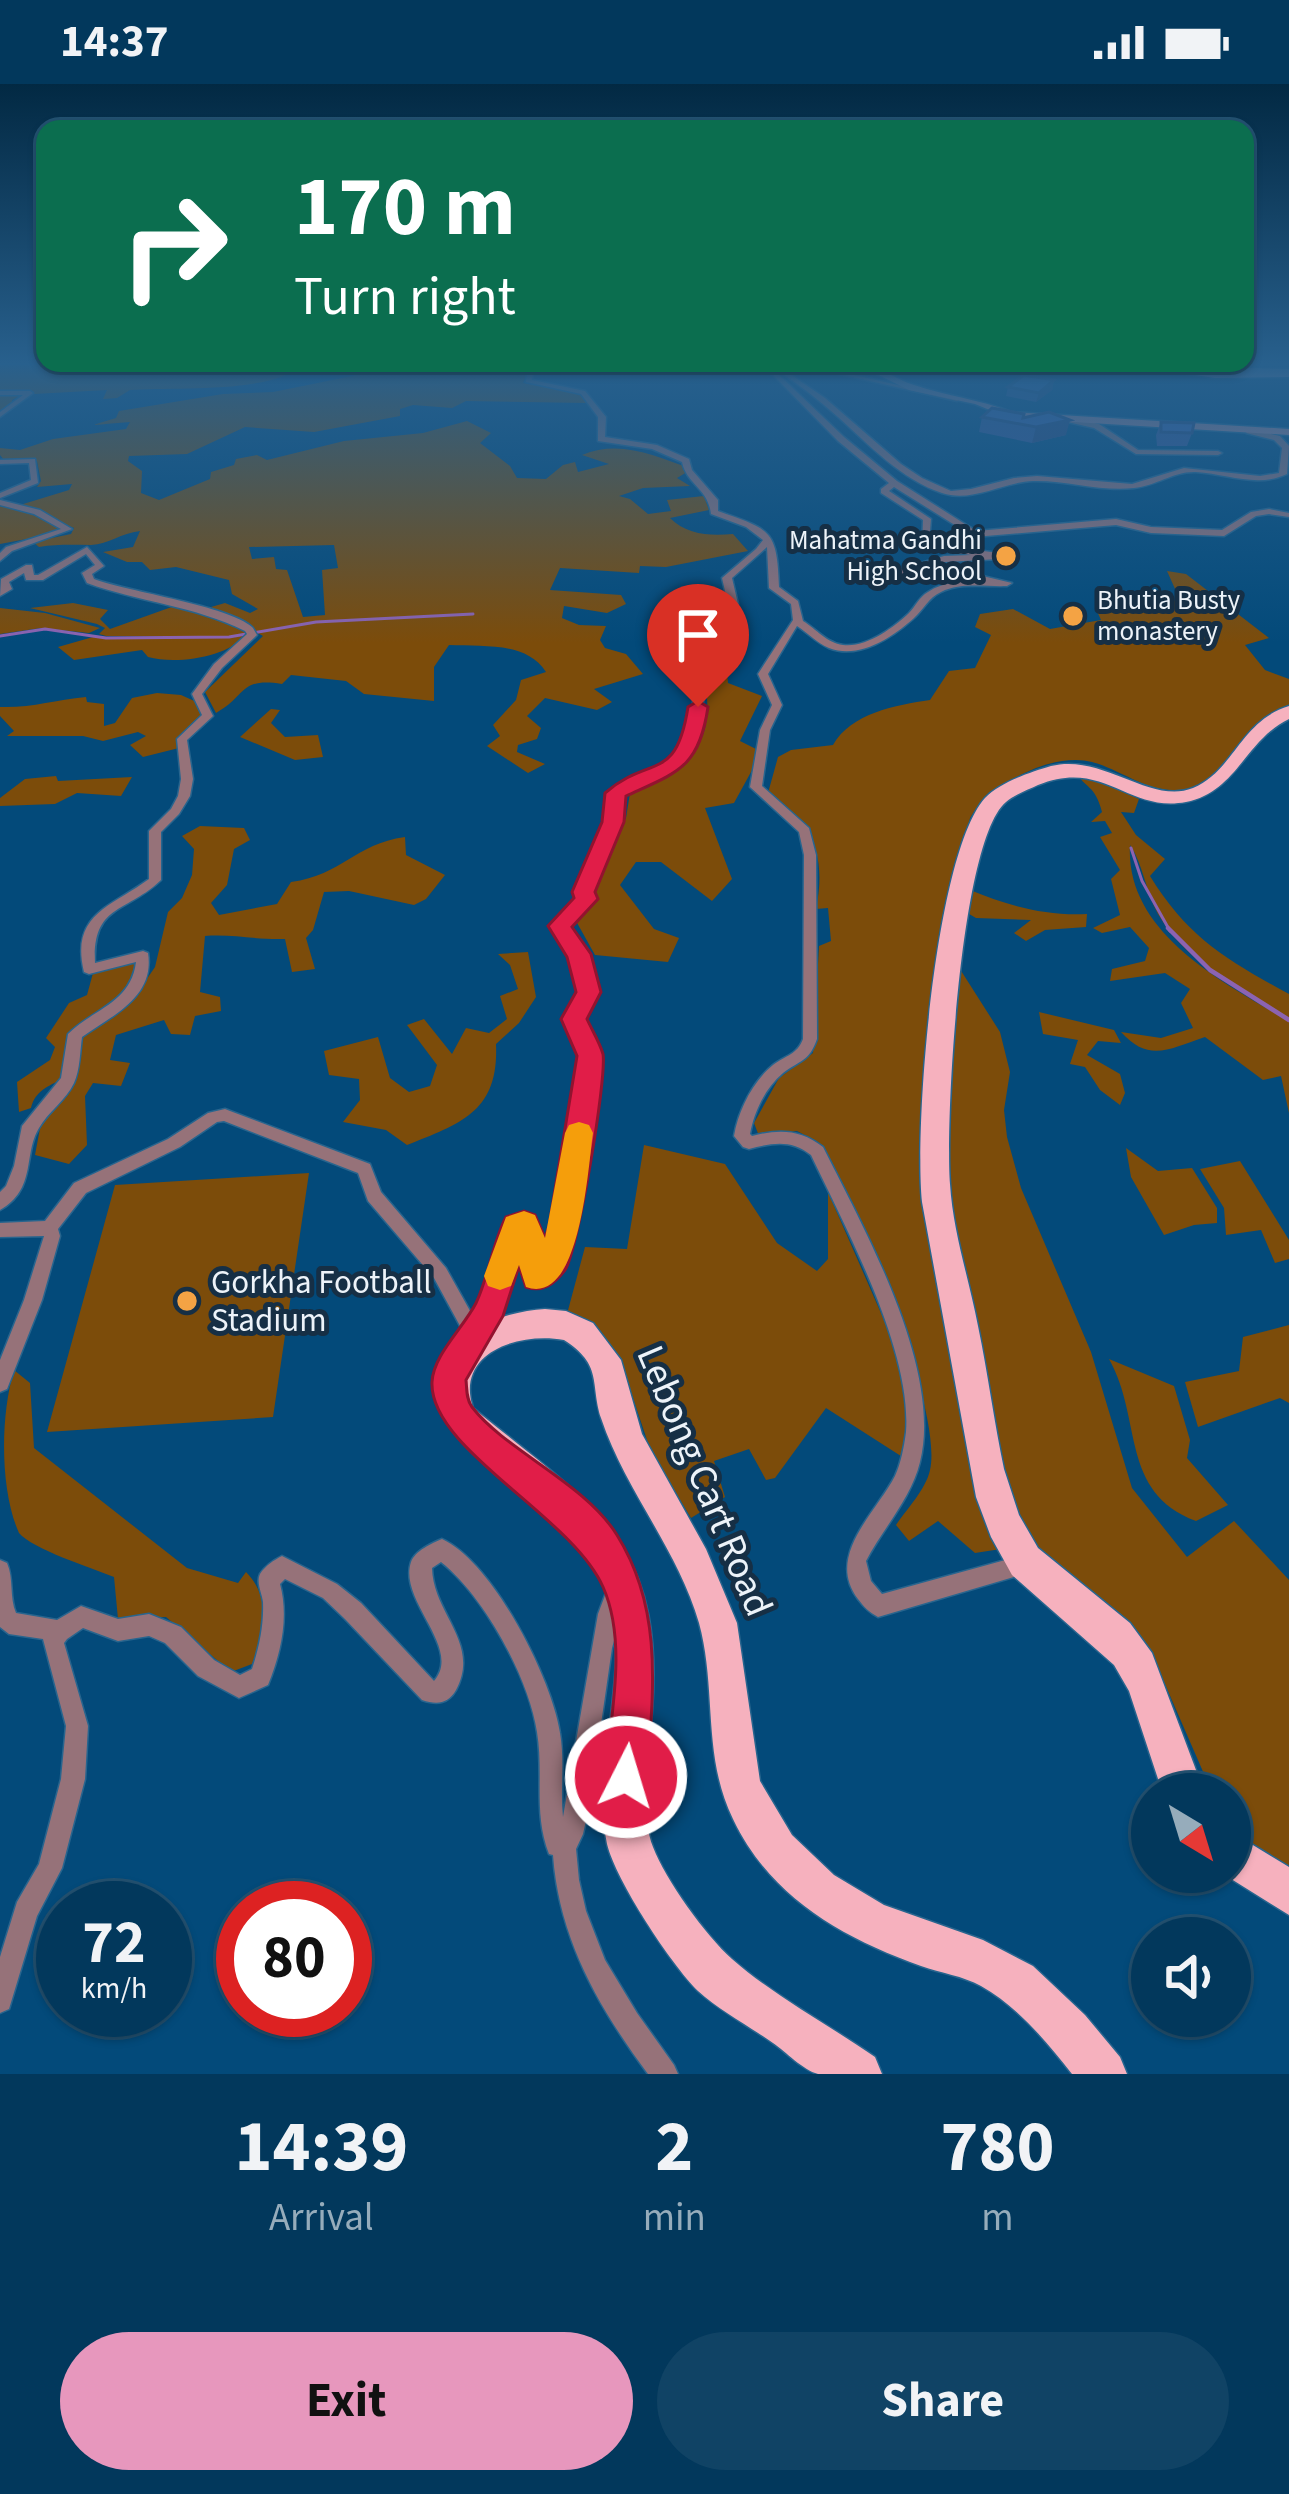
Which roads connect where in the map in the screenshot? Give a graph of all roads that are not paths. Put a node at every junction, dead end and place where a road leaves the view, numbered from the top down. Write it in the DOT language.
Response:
graph roads {
  1 [pos="679,458"];
  2 [pos="863,458"];
  3 [pos="891,458"];
  4 [pos="1285,458"];
  5 [pos="0,462"];
  6 [pos="894,483"];
  7 [pos="0,499"];
  8 [pos="1289,515"];
  9 [pos="767,539"];
  10 [pos="0,558"];
  11 [pos="0,593"];
  12 [pos="798,621"];
  13 [pos="1289,712"];
  14 [pos="0,1203"];
  15 [pos="50,1228"];
  16 [pos="0,1231"];
  17 [pos="471,1342"];
  18 [pos="0,1383"];
  19 [pos="1030,1563"];
  20 [pos="0,1570"];
  21 [pos="621,1581"];
  22 [pos="58,1631"];
  23 [pos="1177,1773"];
  24 [pos="564,1848"];
  25 [pos="1251,1867"];
  26 [pos="1289,1893"];
  27 [pos="0,2000"];
  28 [pos="665,2074"];
  29 [pos="858,2074"];
  30 [pos="1103,2074"];
  1 -- 9 [label="street"];
  2 -- 6 [label="street"];
  3 -- 4 [label="street"];
  5 -- 7 [label="street"];
  6 -- 8 [label="street"];
  6 -- 12 [label="street"];
  7 -- 10 [label="street"];
  9 -- 12 [label="street"];
  9 -- 17 [label="street"];
  11 -- 14 [label="street"];
  12 -- 19 [label="street"];
  13 -- 19 [label="highway"];
  15 -- 16 [label="street"];
  15 -- 17 [label="street"];
  15 -- 18 [label="street"];
  17 -- 21 [label="highway"];
  17 -- 30 [label="highway, Lebong Cart Road"];
  19 -- 23 [label="highway"];
  20 -- 22 [label="street"];
  21 -- 24 [label="street"];
  21 -- 29 [label="highway"];
  22 -- 24 [label="street"];
  22 -- 27 [label="street"];
  24 -- 28 [label="street"];
  25 -- 26 [label="highway"];
}
